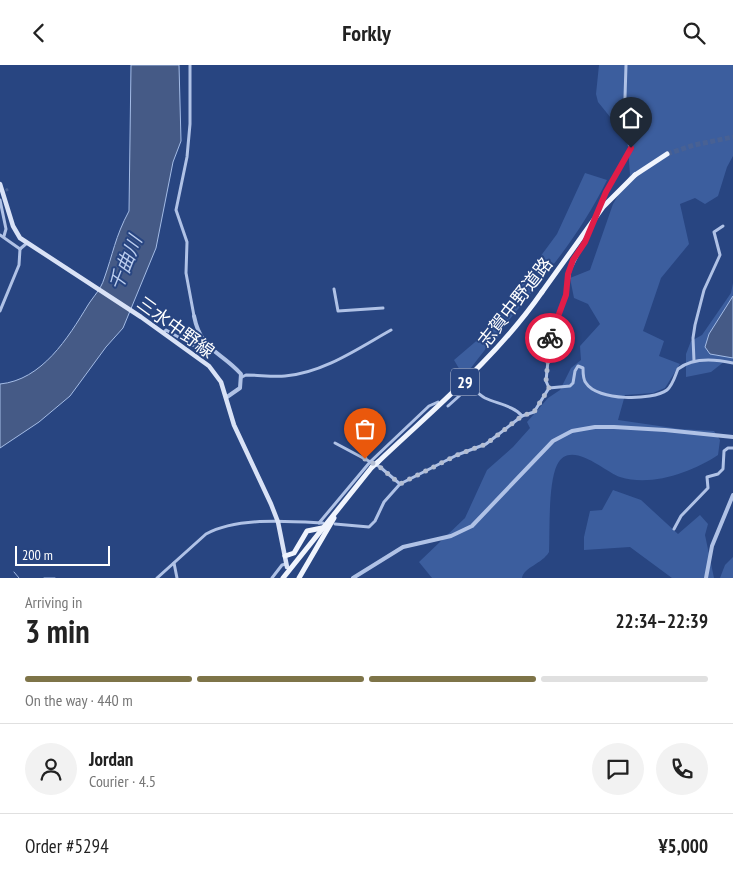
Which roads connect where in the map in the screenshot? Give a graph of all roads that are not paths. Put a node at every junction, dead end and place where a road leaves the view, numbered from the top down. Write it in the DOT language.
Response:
graph roads {
  1 [pos="190,65"];
  2 [pos="626,65"];
  3 [pos="667,154"];
  4 [pos="0,183"];
  5 [pos="0,200"];
  6 [pos="723,226"];
  7 [pos="2,235"];
  8 [pos="27,243"];
  9 [pos="20,249"];
  10 [pos="334,289"];
  11 [pos="383,308"];
  12 [pos="0,311"];
  13 [pos="194,316"];
  14 [pos="391,330"];
  15 [pos="163,333"];
  16 [pos="202,341"];
  17 [pos="694,361"];
  18 [pos="733,363"];
  19 [pos="242,377"];
  20 [pos="549,388"];
  21 [pos="226,397"];
  22 [pos="438,402"];
  23 [pos="448,406"];
  24 [pos="522,416"];
  25 [pos="733,437"];
  26 [pos="335,443"];
  27 [pos="733,448"];
  28 [pos="371,465"];
  29 [pos="400,484"];
  30 [pos="733,495"];
  31 [pos="342,503"];
  32 [pos="278,522"];
  33 [pos="334,524"];
  34 [pos="321,525"];
  35 [pos="674,529"];
  36 [pos="285,556"];
  37 [pos="174,562"];
  38 [pos="286,566"];
  39 [pos="157,578"];
  40 [pos="177,578"];
  41 [pos="272,578"];
  42 [pos="283,578"];
  43 [pos="299,578"];
  44 [pos="353,578"];
  45 [pos="706,578"];
  1 -- 13 [label="street"];
  2 -- 20 [label="street"];
  3 -- 28 [label="main road, 志賀中野道路 / 29, bridge"];
  4 -- 8 [label="main road, 三水中野線"];
  5 -- 7 [label="street"];
  6 -- 17 [label="street"];
  7 -- 9 [label="street"];
  8 -- 9 [label="street"];
  8 -- 15 [label="main road, 三水中野線"];
  9 -- 12 [label="street"];
  10 -- 11 [label="street"];
  13 -- 16 [label="street"];
  14 -- 19 [label="street"];
  15 -- 16 [label="street"];
  15 -- 21 [label="main road, 三水中野線"];
  16 -- 19 [label="street"];
  17 -- 18 [label="street"];
  17 -- 20 [label="street"];
  19 -- 21 [label="street"];
  20 -- 24 [label="street"];
  21 -- 32 [label="main road, 三水中野線"];
  22 -- 28 [label="street"];
  23 -- 24 [label="street"];
  24 -- 29 [label="street"];
  25 -- 44 [label="street"];
  26 -- 28 [label="street"];
  27 -- 35 [label="street"];
  28 -- 29 [label="street"];
  28 -- 31 [label="main road, 志賀中野道路 / 29"];
  28 -- 34 [label="street"];
  29 -- 33 [label="street"];
  30 -- 45 [label="street"];
  31 -- 34 [label="main road, 志賀中野道路 / 29"];
  31 -- 43 [label="main road, 29"];
  32 -- 34 [label="street"];
  32 -- 36 [label="main road, 三水中野線"];
  32 -- 37 [label="street"];
  34 -- 36 [label="main road, 29"];
  34 -- 42 [label="main road, 志賀中野道路 / 29"];
  36 -- 38 [label="main road, 三水中野線"];
  37 -- 39 [label="street"];
  37 -- 40 [label="street"];
  38 -- 41 [label="street"];
}
